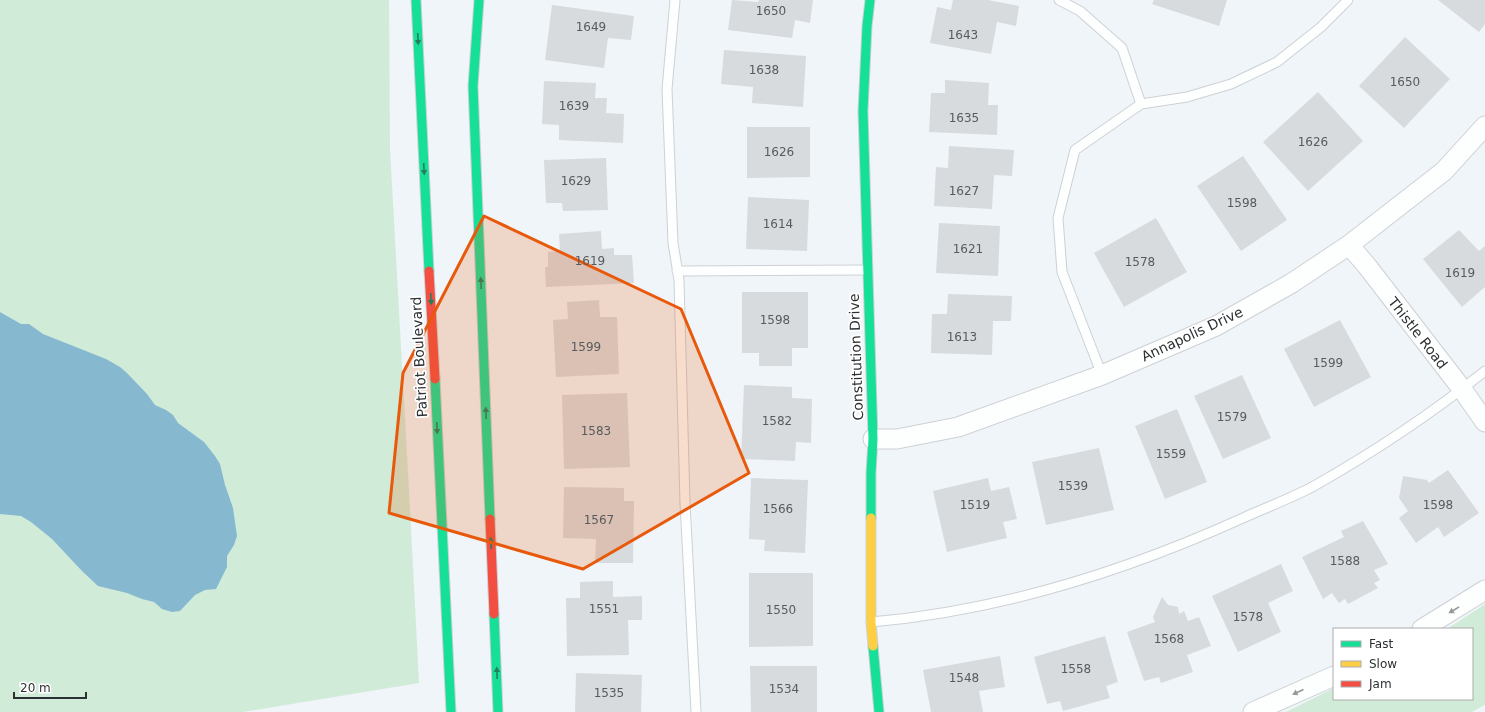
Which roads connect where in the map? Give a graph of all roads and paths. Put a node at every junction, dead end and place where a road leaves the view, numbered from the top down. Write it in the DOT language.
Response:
graph roads {
  1 [pos="416,0"];
  2 [pos="479,0"];
  3 [pos="675,0"];
  4 [pos="870,0"];
  5 [pos="1059,0"];
  6 [pos="1348,0"];
  7 [pos="1141,104"];
  8 [pos="1485,126"];
  9 [pos="1349,245"];
  10 [pos="867,270"];
  11 [pos="677,271"];
  12 [pos="1485,371"];
  13 [pos="1102,375"];
  14 [pos="1462,389"];
  15 [pos="1485,422"];
  16 [pos="873,439"];
  17 [pos="1485,590"];
  18 [pos="871,622"];
  19 [pos="1424,628"];
  20 [pos="1333,676"];
  21 [pos="451,712"];
  22 [pos="498,712"];
  23 [pos="696,712"];
  24 [pos="879,712"];
  25 [pos="1253,712"];
  1 -- 21 [label="main road, Patriot Boulevard, one-way"];
  22 -- 2 [label="main road, one-way"];
  3 -- 11 [label="lane"];
  4 -- 10 [label="main road, Constitution Drive"];
  5 -- 7 [label="lane"];
  6 -- 7 [label="lane"];
  7 -- 13 [label="lane"];
  8 -- 9 [label="street, Annapolis Drive"];
  9 -- 13 [label="street, Annapolis Drive"];
  9 -- 14 [label="street, Thistle Road"];
  10 -- 11 [label="lane"];
  10 -- 16 [label="main road, Constitution Drive"];
  11 -- 23 [label="lane"];
  12 -- 14 [label="lane"];
  13 -- 16 [label="street, Annapolis Drive"];
  14 -- 15 [label="street, Thistle Road"];
  14 -- 18 [label="lane"];
  16 -- 18 [label="main road, Constitution Drive"];
  17 -- 19 [label="street, one-way"];
  18 -- 24 [label="main road, Constitution Drive"];
  20 -- 25 [label="street, one-way"];
}
